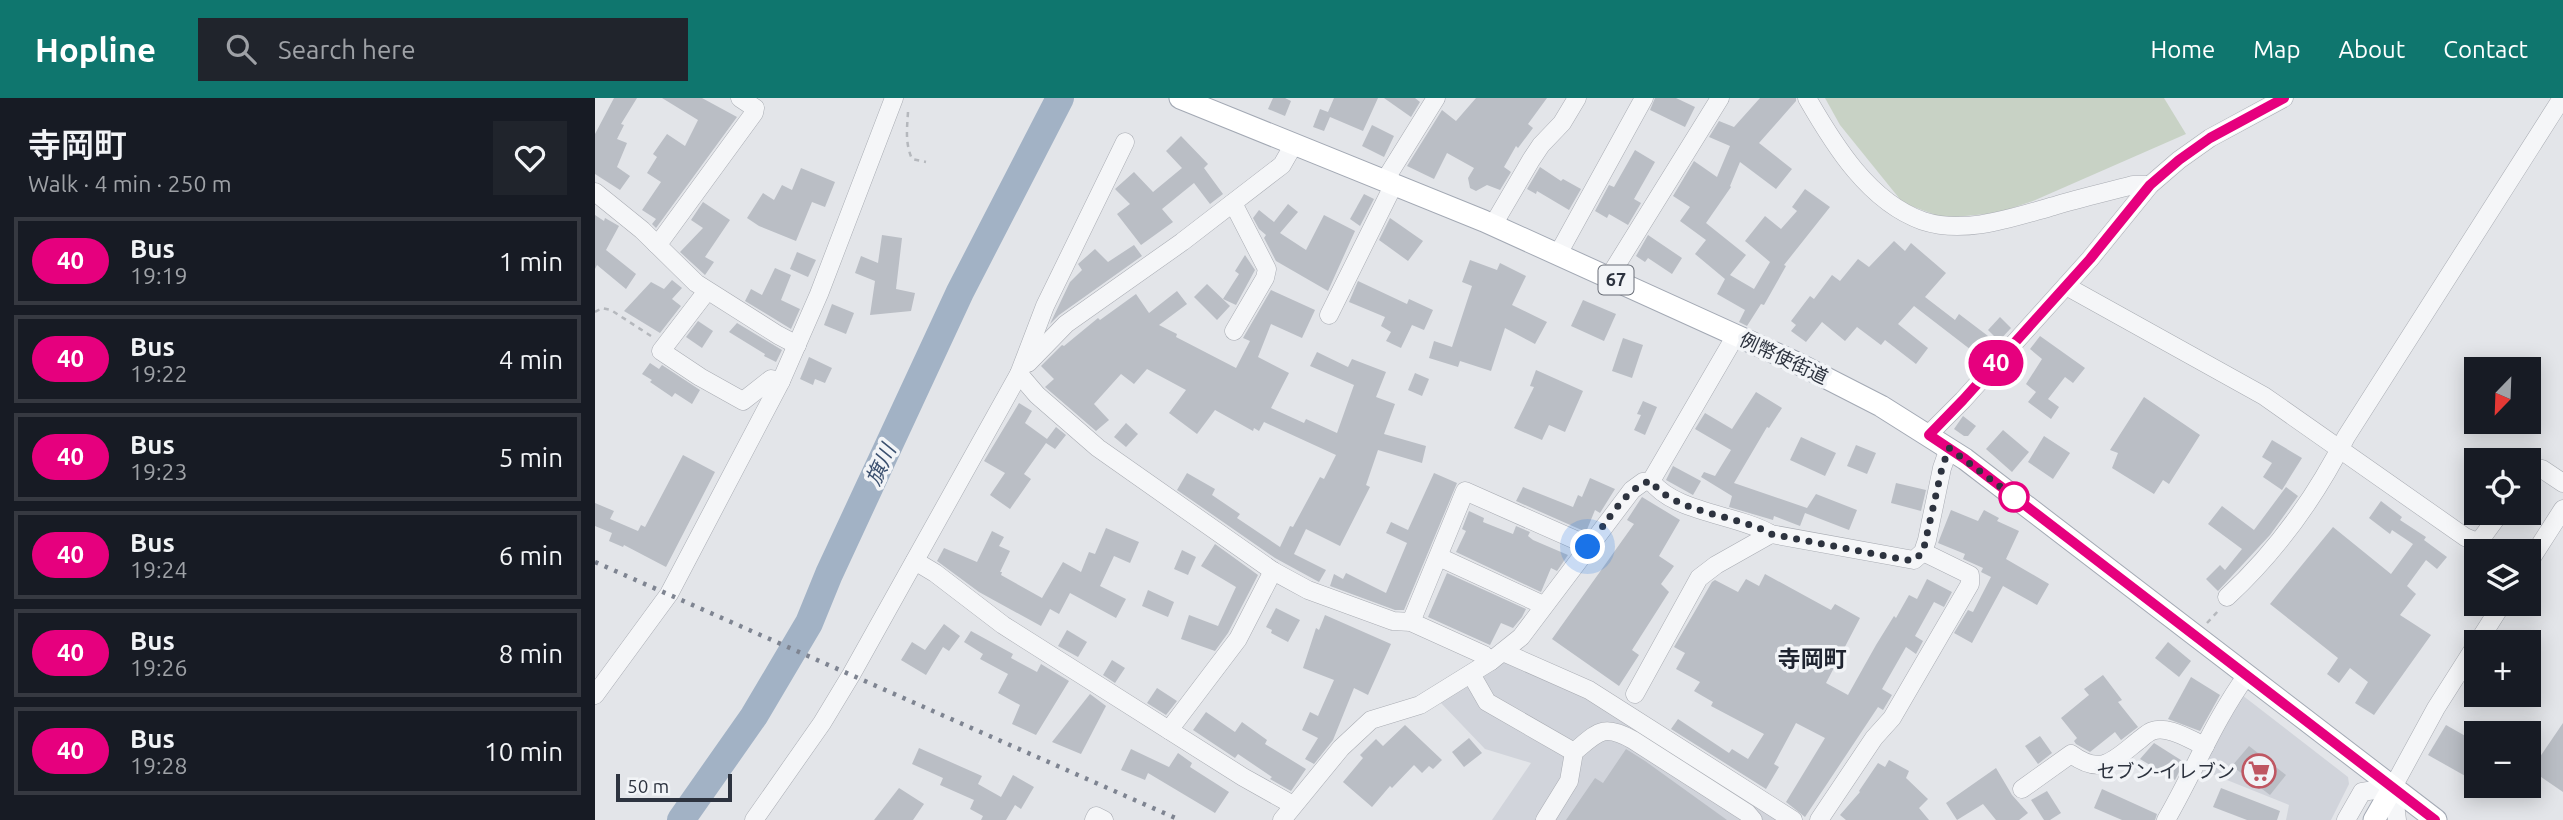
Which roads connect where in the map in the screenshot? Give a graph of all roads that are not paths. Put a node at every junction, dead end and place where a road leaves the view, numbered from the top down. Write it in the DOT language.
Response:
graph roads {
  1 [pos="740,98"];
  2 [pos="894,98"];
  3 [pos="1180,98"];
  4 [pos="1436,98"];
  5 [pos="1577,98"];
  6 [pos="1644,98"];
  7 [pos="1720,98"];
  8 [pos="1807,98"];
  9 [pos="2284,98"];
  10 [pos="2562,98"];
  11 [pos="1125,142"];
  12 [pos="1294,144"];
  13 [pos="1390,182"];
  14 [pos="2150,185"];
  15 [pos="595,192"];
  16 [pos="1233,202"];
  17 [pos="1493,225"];
  18 [pos="656,244"];
  19 [pos="1557,254"];
  20 [pos="1609,277"];
  21 [pos="2066,286"];
  22 [pos="707,291"];
  23 [pos="1329,315"];
  24 [pos="1234,331"];
  25 [pos="1736,335"];
  26 [pos="797,345"];
  27 [pos="1019,374"];
  28 [pos="781,381"];
  29 [pos="1929,435"];
  30 [pos="1949,448"];
  31 [pos="2341,448"];
  32 [pos="2541,469"];
  33 [pos="1651,481"];
  34 [pos="2563,483"];
  35 [pos="2563,509"];
  36 [pos="2491,525"];
  37 [pos="1771,534"];
  38 [pos="2541,543"];
  39 [pos="1588,547"];
  40 [pos="1923,552"];
  41 [pos="1439,557"];
  42 [pos="915,561"];
  43 [pos="1273,571"];
  44 [pos="2227,597"];
  45 [pos="1543,606"];
  46 [pos="1411,622"];
  47 [pos="1497,656"];
  48 [pos="2464,664"];
  49 [pos="1471,674"];
  50 [pos="2247,675"];
  51 [pos="1635,694"];
  52 [pos="595,695"];
  53 [pos="1169,730"];
  54 [pos="2205,746"];
  55 [pos="1574,752"];
  56 [pos="2393,787"];
  57 [pos="2022,789"];
  58 [pos="1293,805"];
  59 [pos="754,820"];
  60 [pos="1094,820"];
  61 [pos="1104,820"];
  62 [pos="1282,820"];
  63 [pos="1545,820"];
  64 [pos="1753,820"];
  65 [pos="1793,820"];
  66 [pos="1819,820"];
  67 [pos="2166,820"];
  68 [pos="2346,820"];
  69 [pos="2374,820"];
  70 [pos="2397,820"];
  71 [pos="2435,820"];
  1 -- 18 [label="street"];
  2 -- 26 [label="street"];
  3 -- 12 [label="main road, 例幣使街道 / 67"];
  4 -- 13 [label="street"];
  5 -- 17 [label="street"];
  6 -- 19 [label="street"];
  7 -- 20 [label="street"];
  8 -- 14 [label="street"];
  9 -- 14 [label="street"];
  10 -- 31 [label="street"];
  11 -- 27 [label="street"];
  12 -- 13 [label="main road, 例幣使街道 / 67"];
  12 -- 16 [label="street"];
  13 -- 17 [label="main road, 例幣使街道 / 67"];
  13 -- 23 [label="street"];
  14 -- 21 [label="street"];
  15 -- 18 [label="street"];
  16 -- 24 [label="street"];
  16 -- 27 [label="street"];
  17 -- 19 [label="main road, 例幣使街道 / 67"];
  18 -- 22 [label="street"];
  19 -- 20 [label="main road, 例幣使街道 / 67"];
  20 -- 25 [label="main road, 例幣使街道 / 67"];
  21 -- 29 [label="street"];
  21 -- 31 [label="street"];
  22 -- 26 [label="street"];
  22 -- 28 [label="street"];
  25 -- 29 [label="main road, 例幣使街道 / 67"];
  25 -- 33 [label="street"];
  26 -- 28 [label="street"];
  27 -- 42 [label="street"];
  27 -- 43 [label="street"];
  28 -- 52 [label="street"];
  29 -- 30 [label="main road, 67"];
  30 -- 40 [label="street"];
  30 -- 50 [label="main road, 67"];
  31 -- 36 [label="street"];
  31 -- 44 [label="street"];
  32 -- 34 [label="street"];
  33 -- 37 [label="street"];
  33 -- 39 [label="street"];
  35 -- 38 [label="street"];
  37 -- 40 [label="street"];
  37 -- 51 [label="street"];
  39 -- 41 [label="street"];
  39 -- 45 [label="street"];
  40 -- 66 [label="street"];
  41 -- 45 [label="street"];
  41 -- 46 [label="street"];
  42 -- 53 [label="street"];
  42 -- 59 [label="street"];
  43 -- 46 [label="street"];
  43 -- 53 [label="street"];
  45 -- 47 [label="street"];
  46 -- 47 [label="street"];
  47 -- 49 [label="street"];
  47 -- 65 [label="street"];
  48 -- 56 [label="street"];
  49 -- 55 [label="street"];
  49 -- 58 [label="street"];
  50 -- 54 [label="street"];
  50 -- 56 [label="main road, 67"];
  53 -- 58 [label="street"];
  54 -- 57 [label="street"];
  54 -- 67 [label="street"];
  55 -- 63 [label="street"];
  55 -- 64 [label="street"];
  56 -- 68 [label="street"];
  56 -- 69 [label="main road"];
  56 -- 70 [label="street"];
  56 -- 71 [label="main road, 67"];
  58 -- 62 [label="street"];
  60 -- 61 [label="street"];
}
